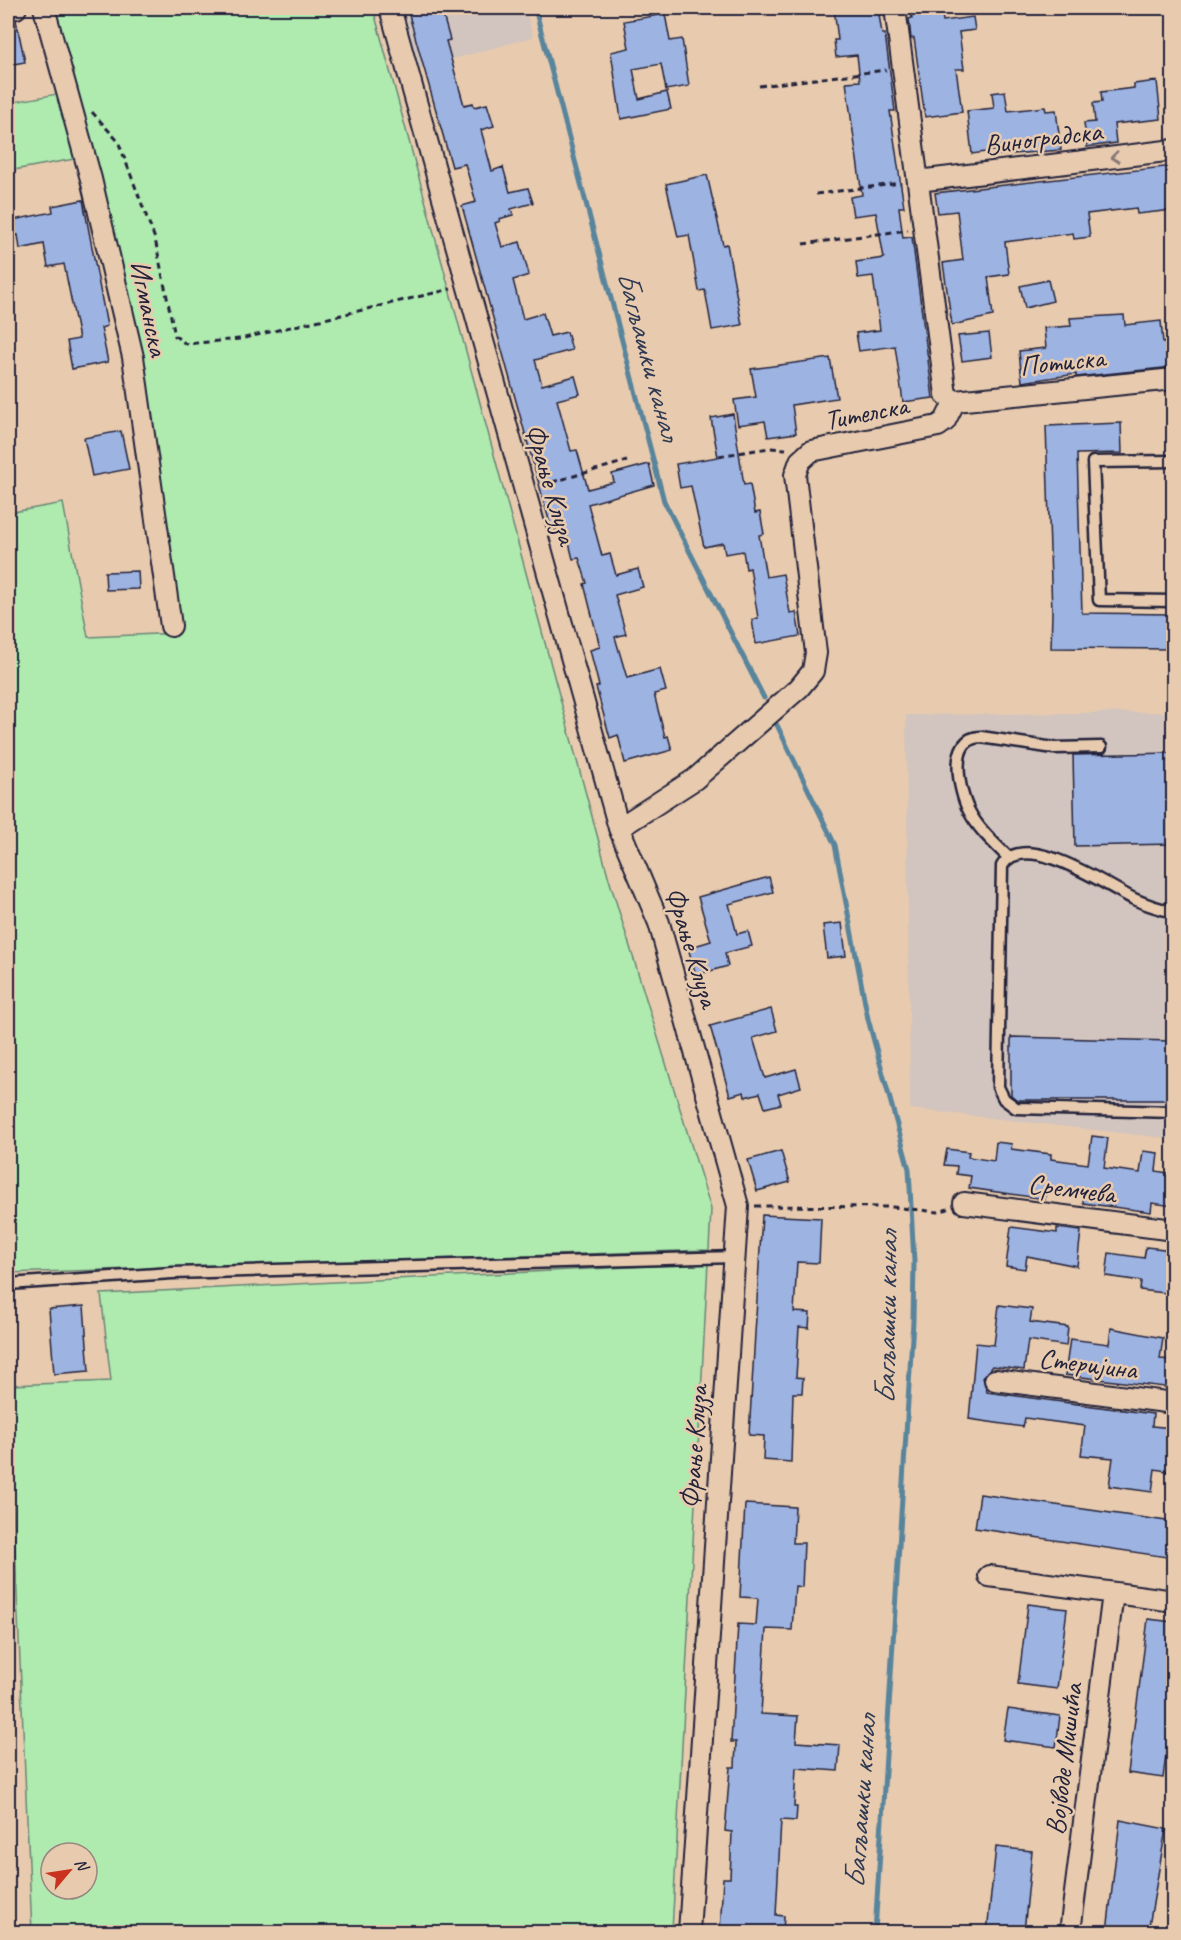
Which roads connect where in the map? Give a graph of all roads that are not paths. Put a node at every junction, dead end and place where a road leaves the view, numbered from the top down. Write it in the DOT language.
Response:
graph roads {
  1 [pos="16,8"];
  2 [pos="44,8"];
  3 [pos="390,8"];
  4 [pos="895,8"];
  5 [pos="8,10"];
  6 [pos="1173,150"];
  7 [pos="918,181"];
  8 [pos="1173,379"];
  9 [pos="955,401"];
  10 [pos="1173,461"];
  11 [pos="1173,601"];
  12 [pos="171,626"];
  13 [pos="1101,747"];
  14 [pos="620,828"];
  15 [pos="1008,857"];
  16 [pos="1173,912"];
  17 [pos="1173,1112"];
  18 [pos="964,1203"];
  19 [pos="1173,1230"];
  20 [pos="734,1257"];
  21 [pos="8,1284"];
  22 [pos="995,1380"];
  23 [pos="1173,1403"];
  24 [pos="989,1576"];
  25 [pos="1113,1593"];
  26 [pos="1173,1600"];
  27 [pos="690,1932"];
  28 [pos="1070,1932"];
  1 -- 5 [label="street"];
  2 -- 12 [label="street, Игманска"];
  3 -- 14 [label="street, Фрање Клуза"];
  4 -- 7 [label="street, Тителска"];
  6 -- 7 [label="street, Виноградска, one-way"];
  7 -- 9 [label="street, Тителска"];
  8 -- 9 [label="street, Потиска"];
  9 -- 14 [label="street, Тителска"];
  10 -- 11 [label="lane"];
  13 -- 15 [label="lane"];
  14 -- 20 [label="street, Фрање Клуза"];
  15 -- 16 [label="lane"];
  15 -- 17 [label="lane"];
  18 -- 19 [label="street, Сремчева"];
  20 -- 21 [label="lane"];
  20 -- 27 [label="street, Фрање Клуза"];
  22 -- 23 [label="street, Стеријина"];
  24 -- 25 [label="street"];
  25 -- 26 [label="street"];
  25 -- 28 [label="street, Војводе Мишића"];
}
